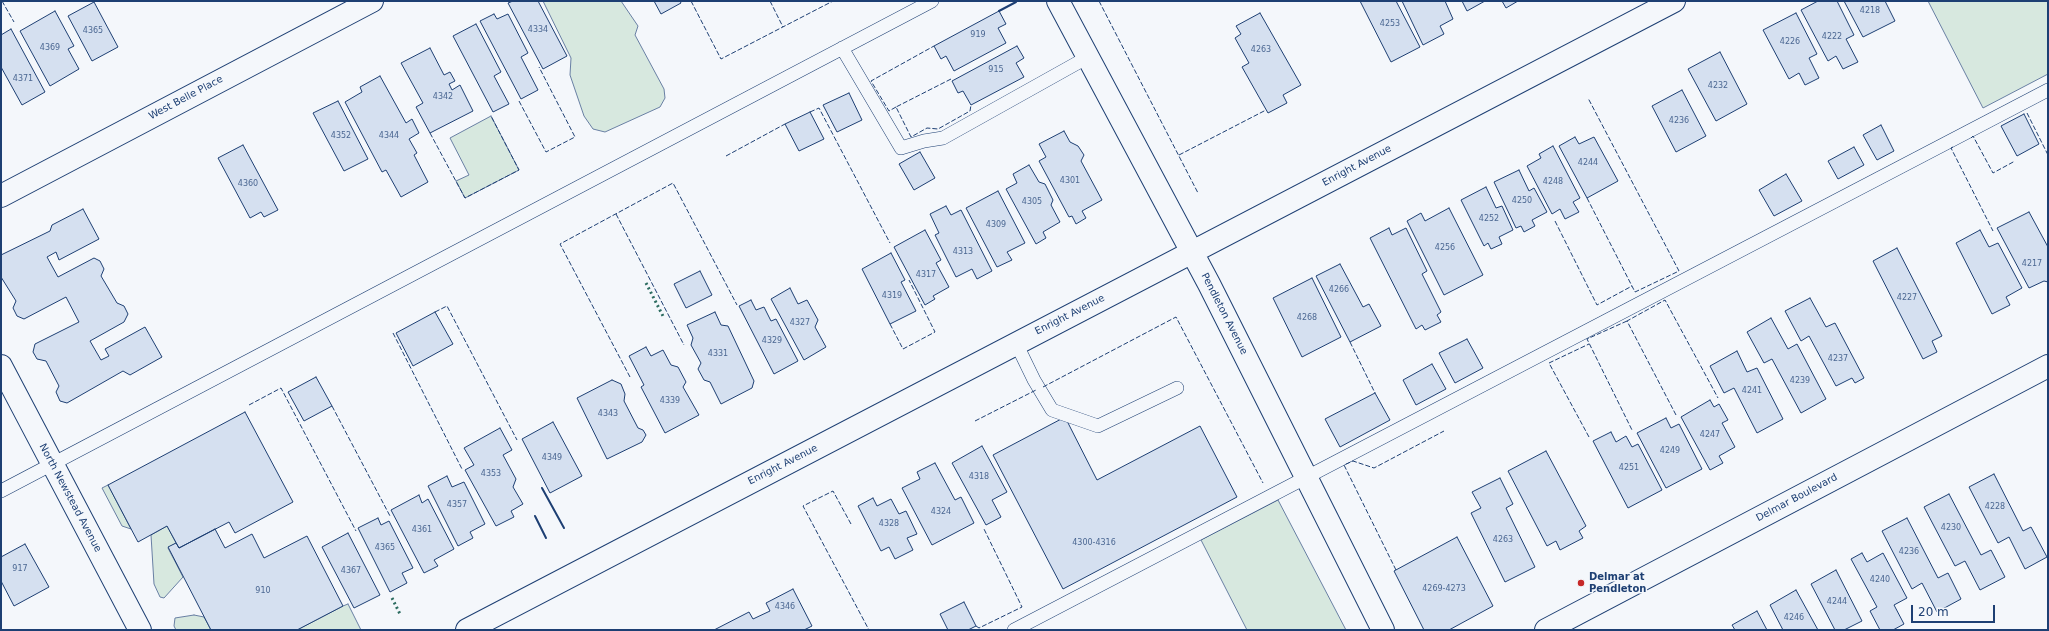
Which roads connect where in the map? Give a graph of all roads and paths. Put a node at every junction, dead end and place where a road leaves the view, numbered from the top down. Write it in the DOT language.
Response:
graph roads {
  1 [pos="372,1"];
  2 [pos="932,1"];
  3 [pos="1058,1"];
  4 [pos="1674,1"];
  5 [pos="842,48"];
  6 [pos="1088,57"];
  7 [pos="2048,90"];
  8 [pos="1,196"];
  9 [pos="1192,252"];
  10 [pos="1016,344"];
  11 [pos="1,366"];
  12 [pos="2048,366"];
  13 [pos="1176,388"];
  14 [pos="52,464"];
  15 [pos="1305,477"];
  16 [pos="1,491"];
  17 [pos="140,630"];
  18 [pos="466,630"];
  19 [pos="1014,630"];
  20 [pos="1383,630"];
  21 [pos="1546,630"];
  1 -- 8 [label="street, West Belle Place"];
  2 -- 5 [label="lane"];
  3 -- 6 [label="street, Pendleton Avenue"];
  4 -- 9 [label="street, Enright Avenue"];
  5 -- 6 [label="lane"];
  5 -- 14 [label="lane"];
  6 -- 9 [label="street, Pendleton Avenue"];
  7 -- 15 [label="lane"];
  9 -- 10 [label="street, Enright Avenue"];
  9 -- 15 [label="street, Pendleton Avenue"];
  10 -- 13 [label="lane"];
  10 -- 18 [label="street, Enright Avenue"];
  11 -- 14 [label="street, North Newstead Avenue"];
  12 -- 21 [label="street, Delmar Boulevard"];
  14 -- 16 [label="lane"];
  14 -- 17 [label="street, North Newstead Avenue"];
  15 -- 19 [label="lane"];
  15 -- 20 [label="street, Pendleton Avenue"];
}
